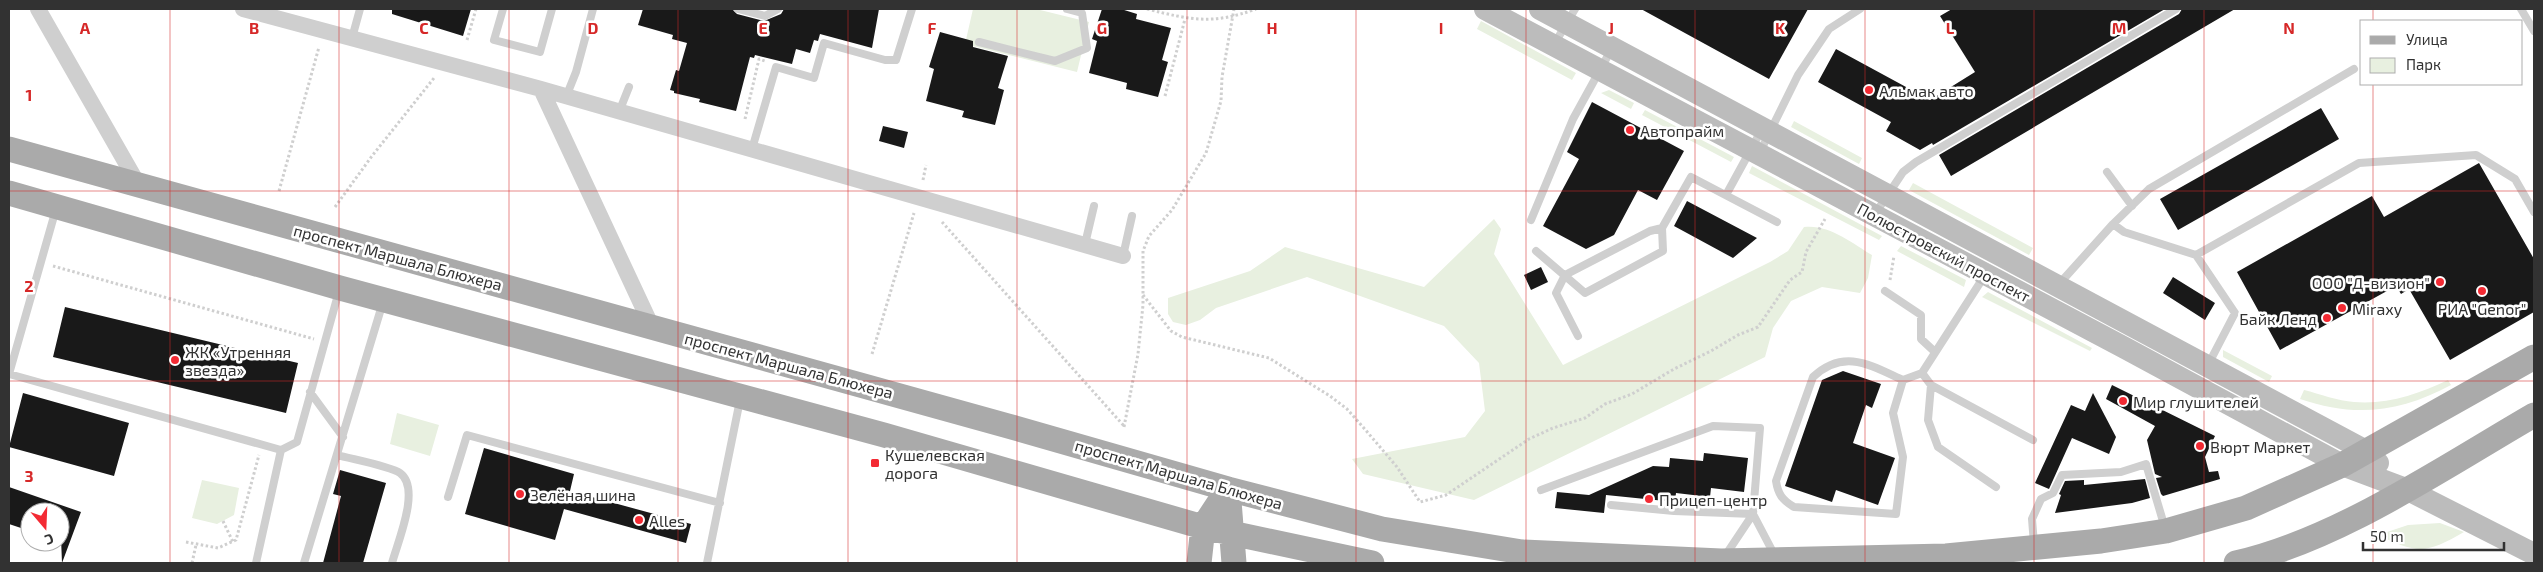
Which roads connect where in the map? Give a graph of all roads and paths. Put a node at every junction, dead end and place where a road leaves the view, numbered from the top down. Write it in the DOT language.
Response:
graph roads {
  1 [pos="38,9"];
  2 [pos="243,9"];
  3 [pos="360,9"];
  4 [pos="476,9"];
  5 [pos="503,9"];
  6 [pos="552,9"];
  7 [pos="593,9"];
  8 [pos="738,9"];
  9 [pos="778,9"];
  10 [pos="912,9"];
  11 [pos="1067,9"];
  12 [pos="1147,9"];
  13 [pos="1234,9"];
  14 [pos="1256,9"];
  15 [pos="1485,9"];
  16 [pos="1540,9"];
  17 [pos="1860,9"];
  18 [pos="2176,9"];
  19 [pos="2521,9"];
  20 [pos="1571,16"];
  21 [pos="1233,17"];
  22 [pos="1185,18"];
  23 [pos="323,31"];
  24 [pos="2534,31"];
  25 [pos="352,39"];
  26 [pos="467,40"];
  27 [pos="979,42"];
  28 [pos="1554,45"];
  29 [pos="1612,48"];
  30 [pos="759,59"];
  31 [pos="446,64"];
  32 [pos="2354,68"];
  33 [pos="1600,69"];
  34 [pos="628,87"];
  35 [pos="541,90"];
  36 [pos="1165,96"];
  37 [pos="566,97"];
  38 [pos="619,112"];
  39 [pos="744,119"];
  40 [pos="1766,131"];
  41 [pos="9,149"];
  42 [pos="752,149"];
  43 [pos="1755,152"];
  44 [pos="926,165"];
  45 [pos="2107,172"];
  46 [pos="138,184"];
  47 [pos="279,191"];
  48 [pos="9,193"];
  49 [pos="1726,195"];
  50 [pos="919,196"];
  51 [pos="1886,196"];
  52 [pos="1094,206"];
  53 [pos="2132,206"];
  54 [pos="56,207"];
  55 [pos="335,207"];
  56 [pos="2534,212"];
  57 [pos="1874,215"];
  58 [pos="1132,216"];
  59 [pos="1826,219"];
  60 [pos="1531,220"];
  61 [pos="1777,222"];
  62 [pos="2113,224"];
  63 [pos="1662,228"];
  64 [pos="1085,244"];
  65 [pos="1536,250"];
  66 [pos="2196,255"];
  67 [pos="1124,256"];
  68 [pos="1894,256"];
  69 [pos="41,262"];
  70 [pos="1991,264"];
  71 [pos="1565,275"];
  72 [pos="340,288"];
  73 [pos="1887,293"];
  74 [pos="1143,295"];
  75 [pos="2052,296"];
  76 [pos="384,300"];
  77 [pos="652,327"];
  78 [pos="1578,336"];
  79 [pos="325,342"];
  80 [pos="1935,352"];
  81 [pos="872,354"];
  82 [pos="2534,357"];
  83 [pos="2207,367"];
  84 [pos="1922,373"];
  85 [pos="1903,380"];
  86 [pos="1931,385"];
  87 [pos="310,392"];
  88 [pos="741,396"];
  89 [pos="2534,415"];
  90 [pos="343,437"];
  91 [pos="2033,440"];
  92 [pos="262,445"];
  93 [pos="281,450"];
  94 [pos="2366,452"];
  95 [pos="337,455"];
  96 [pos="2342,466"];
  97 [pos="1996,487"];
  98 [pos="1228,489"];
  99 [pos="2406,489"];
  100 [pos="1541,490"];
  101 [pos="448,497"];
  102 [pos="720,503"];
  103 [pos="1611,506"];
  104 [pos="1753,514"];
  105 [pos="223,521"];
  106 [pos="1202,527"];
  107 [pos="2166,531"];
  108 [pos="1233,535"];
  109 [pos="186,542"];
  110 [pos="233,542"];
  111 [pos="196,545"];
  112 [pos="2034,548"];
  113 [pos="2534,554"];
  114 [pos="1777,560"];
  115 [pos="1721,561"];
  116 [pos="192,563"];
  117 [pos="256,563"];
  118 [pos="304,563"];
  119 [pos="392,563"];
  120 [pos="708,563"];
  121 [pos="1200,563"];
  122 [pos="1234,563"];
  123 [pos="1372,563"];
  124 [pos="2240,563"];
  1 -- 46 [label="street"];
  2 -- 23 [label="street"];
  3 -- 25 [label="lane"];
  4 -- 26 [label="path"];
  5 -- 6 [label="lane"];
  7 -- 37 [label="lane"];
  8 -- 9 [label="lane"];
  10 -- 42 [label="lane"];
  11 -- 27 [label="lane"];
  12 -- 22 [label="path"];
  13 -- 21 [label="path"];
  14 -- 21 [label="path"];
  15 -- 28 [label="main road, Полюстровский проспект"];
  16 -- 20 [label="main road, Полюстровский проспект"];
  17 -- 40 [label="lane"];
  18 -- 51 [label="lane"];
  19 -- 24 [label="lane"];
  20 -- 28 [label="lane"];
  20 -- 29 [label="main road, Полюстровский проспект"];
  21 -- 22 [label="path"];
  21 -- 74 [label="path"];
  22 -- 36 [label="path"];
  23 -- 25 [label="street"];
  23 -- 47 [label="path"];
  25 -- 31 [label="street"];
  28 -- 33 [label="main road, Полюстровский проспект"];
  29 -- 33 [label="lane"];
  29 -- 40 [label="main road, Полюстровский проспект"];
  30 -- 39 [label="path"];
  31 -- 35 [label="street"];
  31 -- 55 [label="path"];
  32 -- 53 [label="lane"];
  33 -- 43 [label="main road, Полюстровский проспект"];
  33 -- 60 [label="lane"];
  34 -- 38 [label="lane"];
  35 -- 37 [label="street"];
  35 -- 77 [label="street"];
  37 -- 38 [label="street"];
  38 -- 42 [label="street"];
  40 -- 43 [label="lane"];
  40 -- 51 [label="main road, Полюстровский проспект"];
  41 -- 46 [label="main road, проспект Маршала Блюхера"];
  42 -- 50 [label="street"];
  43 -- 49 [label="lane"];
  43 -- 57 [label="main road, Полюстровский проспект"];
  44 -- 50 [label="path"];
  45 -- 53 [label="lane"];
  46 -- 77 [label="main road, проспект Маршала Блюхера"];
  48 -- 54 [label="main road"];
  49 -- 61 [label="lane"];
  49 -- 63 [label="lane"];
  50 -- 64 [label="street"];
  50 -- 74 [label="path"];
  50 -- 81 [label="path"];
  51 -- 57 [label="lane"];
  51 -- 70 [label="main road, Полюстровский проспект"];
  52 -- 64 [label="lane"];
  53 -- 62 [label="lane"];
  54 -- 69 [label="lane"];
  54 -- 72 [label="main road"];
  56 -- 66 [label="lane"];
  57 -- 70 [label="main road, Полюстровский проспект"];
  58 -- 67 [label="lane"];
  59 -- 74 [label="path"];
  62 -- 66 [label="lane"];
  62 -- 75 [label="lane"];
  63 -- 71 [label="lane"];
  63 -- 71 [label="lane"];
  64 -- 67 [label="street"];
  65 -- 71 [label="lane"];
  66 -- 83 [label="lane"];
  68 -- 73 [label="path"];
  69 -- 79 [label="path"];
  69 -- 92 [label="lane"];
  70 -- 75 [label="main road, Полюстровский проспект"];
  70 -- 80 [label="lane"];
  71 -- 78 [label="lane"];
  72 -- 76 [label="main road"];
  72 -- 79 [label="lane"];
  73 -- 80 [label="lane"];
  75 -- 83 [label="main road, Полюстровский проспект"];
  75 -- 96 [label="main road, Полюстровский проспект"];
  76 -- 88 [label="main road"];
  76 -- 90 [label="lane"];
  77 -- 98 [label="main road, проспект Маршала Блюхера"];
  79 -- 87 [label="lane"];
  80 -- 84 [label="lane"];
  82 -- 94 [label="main road, проспект Маршала Блюхера"];
  83 -- 94 [label="main road, Полюстровский проспект"];
  84 -- 85 [label="lane"];
  84 -- 86 [label="lane"];
  85 -- 85 [label="lane"];
  86 -- 91 [label="lane"];
  86 -- 97 [label="lane"];
  87 -- 90 [label="lane"];
  87 -- 93 [label="lane"];
  88 -- 102 [label="lane"];
  88 -- 106 [label="main road"];
  89 -- 99 [label="main road"];
  90 -- 95 [label="lane"];
  92 -- 93 [label="lane"];
  92 -- 110 [label="path"];
  93 -- 117 [label="lane"];
  94 -- 96 [label="main road, проспект Маршала Блюхера"];
  94 -- 99 [label="main road, Полюстровский проспект"];
  95 -- 118 [label="lane"];
  95 -- 119 [label="lane"];
  96 -- 99 [label="main road, Полюстровский проспект"];
  96 -- 107 [label="main road, проспект Маршала Блюхера"];
  98 -- 106 [label="main road"];
  98 -- 108 [label="main road"];
  98 -- 115 [label="main road, проспект Маршала Блюхера"];
  99 -- 113 [label="main road, Полюстровский проспект"];
  99 -- 124 [label="main road"];
  100 -- 104 [label="lane"];
  101 -- 102 [label="lane"];
  102 -- 120 [label="lane"];
  103 -- 104 [label="lane"];
  104 -- 114 [label="lane"];
  104 -- 115 [label="lane"];
  105 -- 110 [label="path"];
  106 -- 108 [label="main road"];
  106 -- 121 [label="main road"];
  107 -- 112 [label="main road, проспект Маршала Блюхера"];
  107 -- 112 [label="lane"];
  108 -- 122 [label="main road"];
  108 -- 123 [label="main road"];
  109 -- 111 [label="path"];
  110 -- 111 [label="path"];
  111 -- 116 [label="path"];
  112 -- 114 [label="main road, проспект Маршала Блюхера"];
  114 -- 115 [label="main road, проспект Маршала Блюхера"];
}
